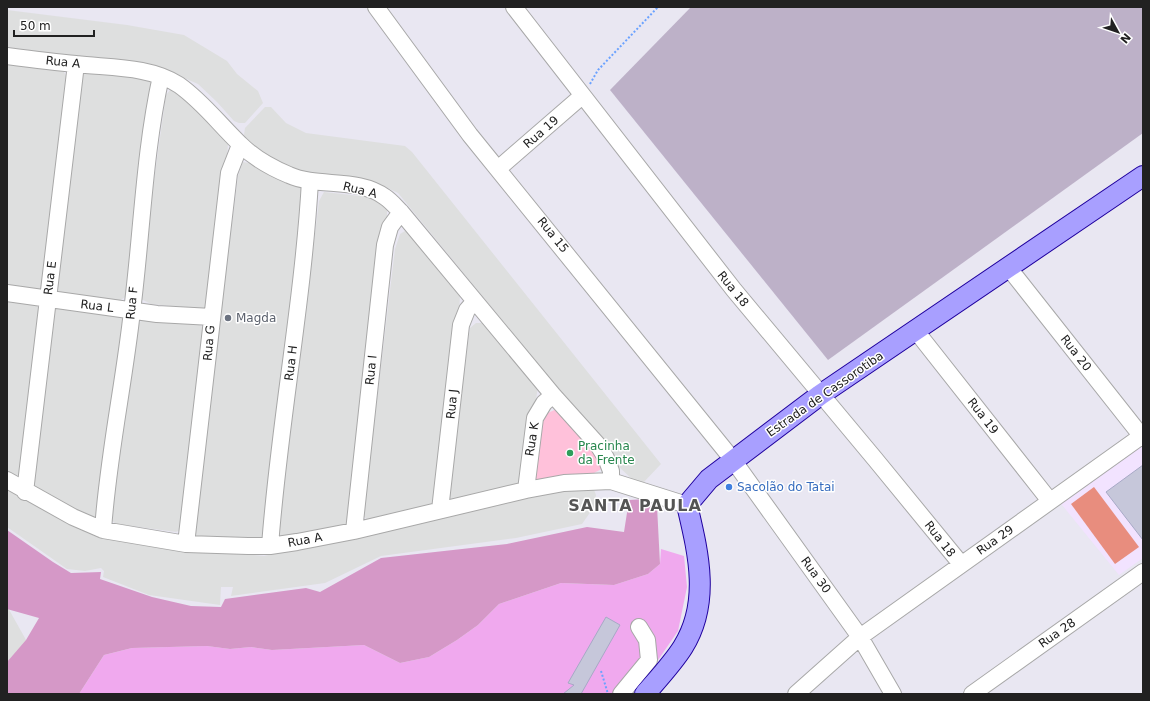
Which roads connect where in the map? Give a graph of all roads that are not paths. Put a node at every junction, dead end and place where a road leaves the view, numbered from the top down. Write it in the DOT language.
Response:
graph roads {
  1 [pos="376,7"];
  2 [pos="514,7"];
  3 [pos="7,56"];
  4 [pos="76,64"];
  5 [pos="161,76"];
  6 [pos="582,96"];
  7 [pos="240,145"];
  8 [pos="499,168"];
  9 [pos="1143,176"];
  10 [pos="310,180"];
  11 [pos="401,212"];
  12 [pos="1008,267"];
  13 [pos="7,293"];
  14 [pos="47,300"];
  15 [pos="474,302"];
  16 [pos="132,310"];
  17 [pos="212,317"];
  18 [pos="916,331"];
  19 [pos="553,395"];
  20 [pos="820,395"];
  21 [pos="1143,436"];
  22 [pos="733,460"];
  23 [pos="7,480"];
  24 [pos="611,481"];
  25 [pos="526,490"];
  26 [pos="25,492"];
  27 [pos="1050,501"];
  28 [pos="687,505"];
  29 [pos="440,510"];
  30 [pos="103,530"];
  31 [pos="354,531"];
  32 [pos="186,544"];
  33 [pos="270,546"];
  34 [pos="961,564"];
  35 [pos="1143,572"];
  36 [pos="639,627"];
  37 [pos="860,637"];
  38 [pos="621,694"];
  39 [pos="645,694"];
  40 [pos="796,694"];
  41 [pos="893,694"];
  42 [pos="972,694"];
  1 -- 8 [label="street, Rua 15"];
  2 -- 6 [label="street, Rua 18"];
  3 -- 4 [label="street, Rua A"];
  4 -- 5 [label="street, Rua A"];
  4 -- 14 [label="street, Rua E"];
  5 -- 7 [label="street, Rua A"];
  5 -- 16 [label="street, Rua F"];
  6 -- 8 [label="street, Rua 19"];
  6 -- 20 [label="street, Rua 18"];
  7 -- 10 [label="street, Rua A"];
  7 -- 17 [label="street, Rua G"];
  8 -- 22 [label="street, Rua 15"];
  9 -- 12 [label="main road, Estrada de Cassorotiba"];
  10 -- 11 [label="street, Rua A"];
  10 -- 33 [label="street, Rua H"];
  11 -- 15 [label="street, Rua A"];
  11 -- 31 [label="street, Rua I"];
  12 -- 18 [label="main road, Estrada de Cassorotiba"];
  12 -- 21 [label="street, Rua 20"];
  13 -- 14 [label="street, Rua L"];
  14 -- 16 [label="street, Rua L"];
  14 -- 26 [label="street, Rua E"];
  15 -- 19 [label="street, Rua A"];
  15 -- 29 [label="street, Rua J"];
  16 -- 17 [label="street, Rua L"];
  16 -- 30 [label="street, Rua F"];
  17 -- 32 [label="street, Rua G"];
  18 -- 20 [label="main road, Estrada de Cassorotiba"];
  18 -- 27 [label="street, Rua 19"];
  19 -- 24 [label="street, Rua A"];
  19 -- 25 [label="street, Rua K"];
  20 -- 22 [label="main road, Estrada de Cassorotiba"];
  20 -- 34 [label="street, Rua 18"];
  21 -- 27 [label="street, Rua 29"];
  22 -- 28 [label="main road, Estrada de Cassorotiba"];
  22 -- 37 [label="street, Rua 30"];
  23 -- 26 [label="street, Rua A"];
  24 -- 25 [label="street, Rua A"];
  24 -- 28 [label="street, Rua A"];
  25 -- 29 [label="street, Rua A"];
  26 -- 30 [label="street, Rua A"];
  27 -- 34 [label="street, Rua 29"];
  28 -- 39 [label="main road"];
  29 -- 31 [label="street, Rua A"];
  30 -- 32 [label="street, Rua A"];
  31 -- 33 [label="street, Rua A"];
  32 -- 33 [label="street, Rua A"];
  34 -- 37 [label="street, Rua 29"];
  35 -- 42 [label="street, Rua 28"];
  36 -- 38 [label="street"];
  37 -- 40 [label="street, Rua 29"];
  37 -- 41 [label="street, Rua 30"];
}
